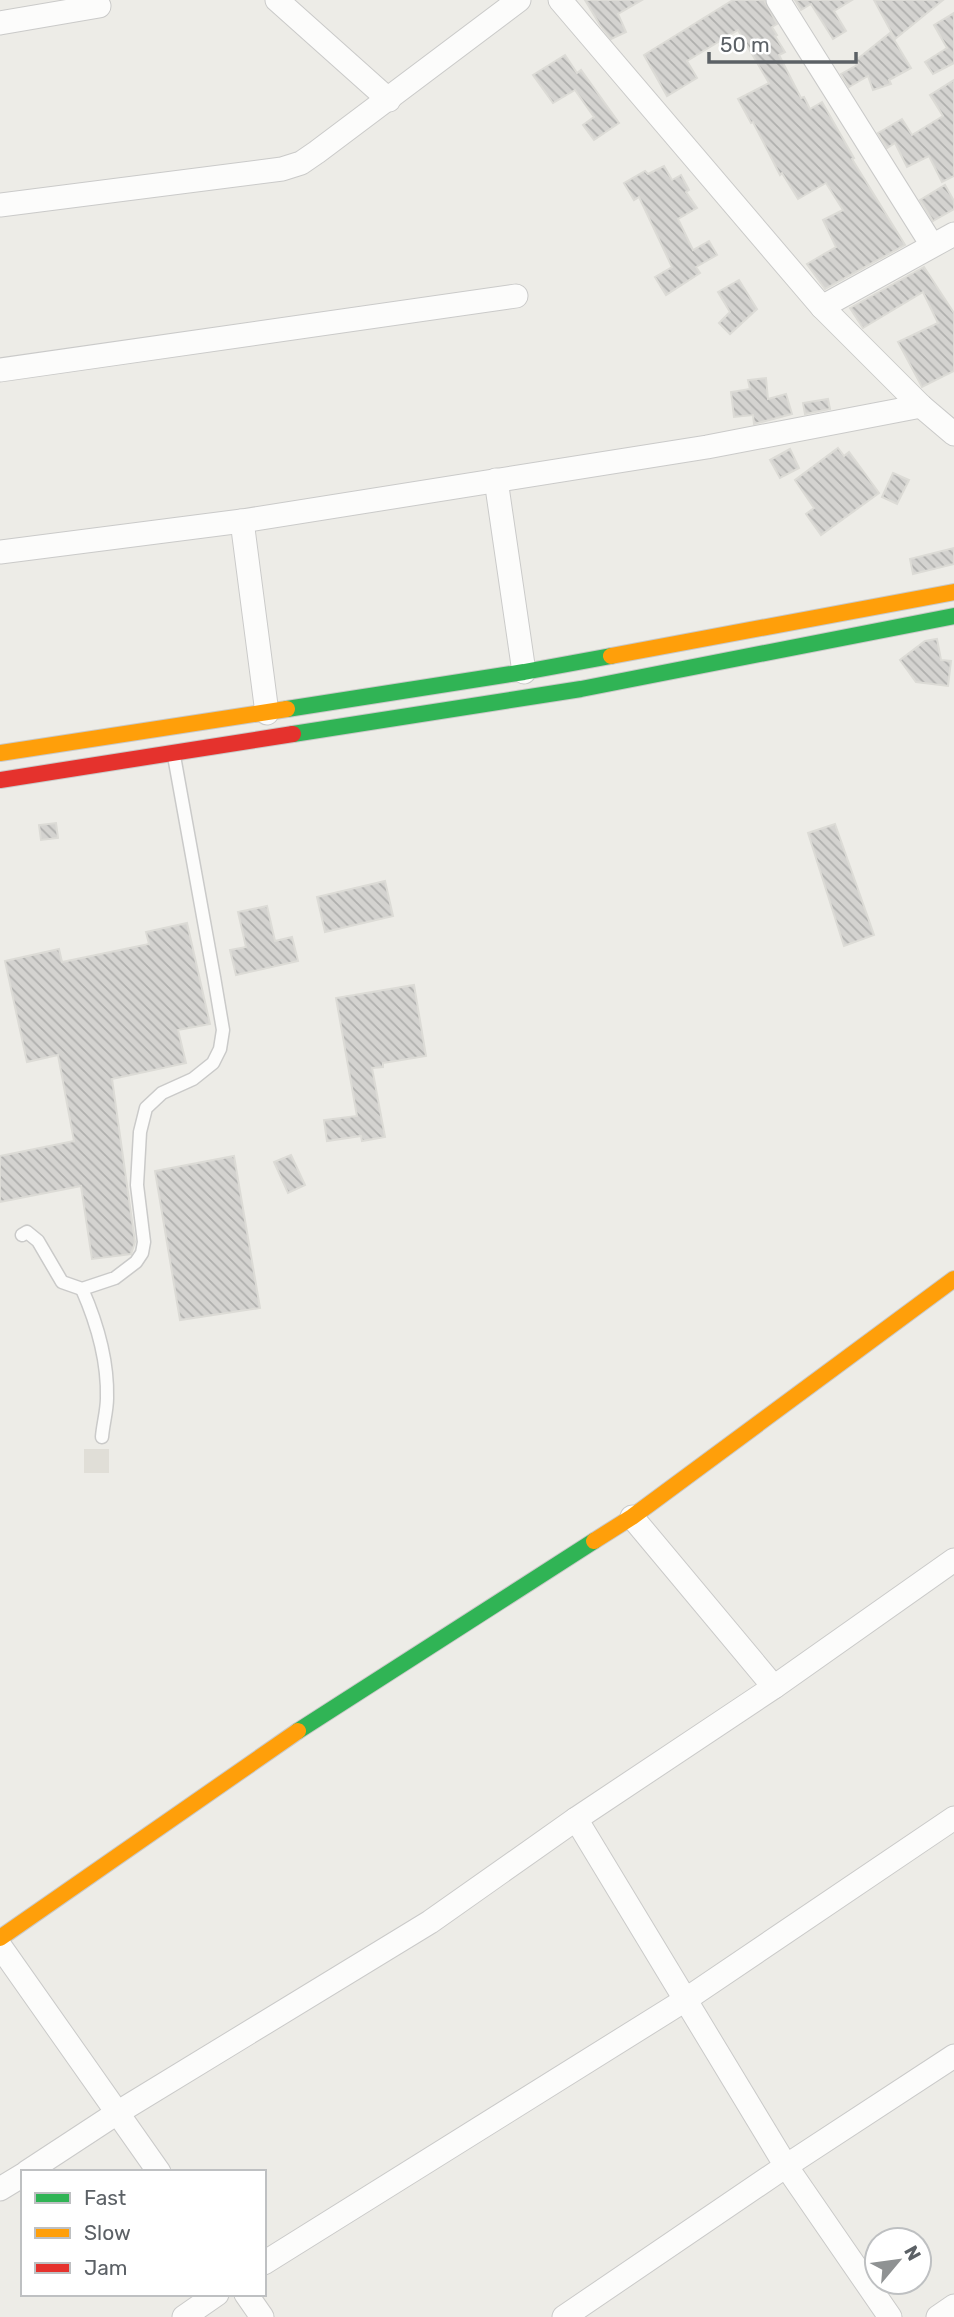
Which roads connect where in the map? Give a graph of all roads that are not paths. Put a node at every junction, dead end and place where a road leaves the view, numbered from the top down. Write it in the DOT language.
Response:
graph roads {
  1 [pos="277,0"];
  2 [pos="519,0"];
  3 [pos="560,0"];
  4 [pos="778,0"];
  5 [pos="99,6"];
  6 [pos="0,23"];
  7 [pos="389,100"];
  8 [pos="0,205"];
  9 [pos="954,234"];
  10 [pos="932,245"];
  11 [pos="516,296"];
  12 [pos="822,307"];
  13 [pos="0,370"];
  14 [pos="921,407"];
  15 [pos="954,434"];
  16 [pos="496,480"];
  17 [pos="242,521"];
  18 [pos="0,552"];
  19 [pos="954,592"];
  20 [pos="954,616"];
  21 [pos="524,672"];
  22 [pos="267,713"];
  23 [pos="170,727"];
  24 [pos="0,753"];
  25 [pos="173,753"];
  26 [pos="0,780"];
  27 [pos="22,1235"];
  28 [pos="954,1279"];
  29 [pos="82,1289"];
  30 [pos="102,1437"];
  31 [pos="632,1517"];
  32 [pos="954,1560"];
  33 [pos="774,1687"];
  34 [pos="954,1818"];
  35 [pos="576,1819"];
  36 [pos="0,1938"];
  37 [pos="0,1946"];
  38 [pos="685,2000"];
  39 [pos="954,2056"];
  40 [pos="117,2113"];
  41 [pos="786,2166"];
  42 [pos="30,2170"];
  43 [pos="158,2170"];
  44 [pos="21,2176"];
  45 [pos="0,2189"];
  46 [pos="266,2262"];
  47 [pos="214,2296"];
  48 [pos="247,2296"];
  49 [pos="954,2306"];
  50 [pos="184,2317"];
  51 [pos="262,2317"];
  52 [pos="564,2317"];
  53 [pos="890,2317"];
  54 [pos="938,2317"];
  1 -- 7 [label="street"];
  2 -- 7 [label="street"];
  3 -- 12 [label="street"];
  4 -- 10 [label="street"];
  5 -- 6 [label="street"];
  7 -- 8 [label="street"];
  9 -- 10 [label="street"];
  10 -- 12 [label="street"];
  11 -- 13 [label="street"];
  12 -- 14 [label="street"];
  14 -- 15 [label="street"];
  14 -- 16 [label="street"];
  16 -- 17 [label="street"];
  16 -- 21 [label="street"];
  17 -- 18 [label="street"];
  17 -- 22 [label="street"];
  19 -- 21 [label="main road"];
  20 -- 25 [label="main road"];
  21 -- 22 [label="main road"];
  22 -- 23 [label="main road"];
  23 -- 24 [label="main road"];
  23 -- 25 [label="lane"];
  25 -- 26 [label="main road"];
  25 -- 29 [label="lane"];
  27 -- 29 [label="lane"];
  28 -- 31 [label="main road"];
  29 -- 30 [label="lane"];
  31 -- 33 [label="street"];
  31 -- 36 [label="main road"];
  32 -- 33 [label="street"];
  33 -- 35 [label="street"];
  34 -- 38 [label="street"];
  35 -- 38 [label="street"];
  35 -- 40 [label="street"];
  37 -- 40 [label="street"];
  38 -- 41 [label="street"];
  38 -- 46 [label="street"];
  39 -- 41 [label="street"];
  40 -- 42 [label="street"];
  40 -- 43 [label="street"];
  41 -- 52 [label="street"];
  41 -- 53 [label="street"];
  44 -- 45 [label="street"];
  47 -- 50 [label="street"];
  48 -- 51 [label="street"];
  49 -- 54 [label="street"];
}
